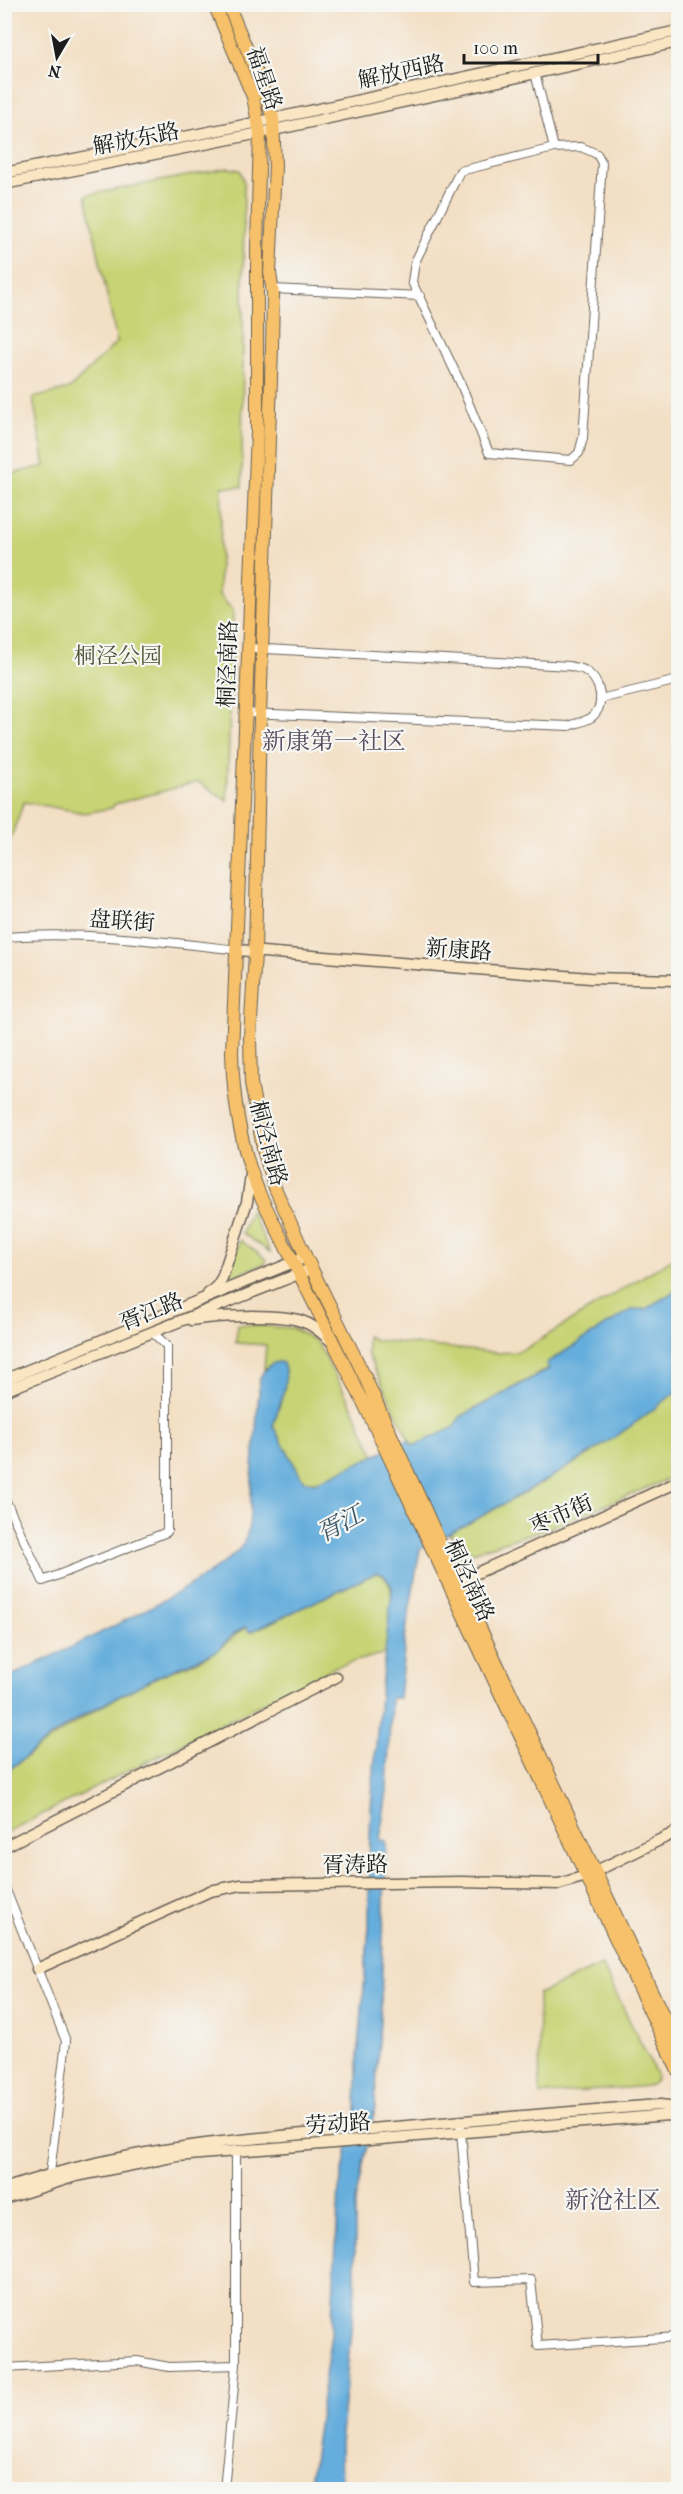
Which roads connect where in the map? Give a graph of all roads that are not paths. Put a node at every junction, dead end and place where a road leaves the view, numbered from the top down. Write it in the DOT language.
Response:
graph roads {
  1 [pos="214,4"];
  2 [pos="228,4"];
  3 [pos="678,31"];
  4 [pos="678,42"];
  5 [pos="535,73"];
  6 [pos="273,123"];
  7 [pos="260,127"];
  8 [pos="554,148"];
  9 [pos="4,173"];
  10 [pos="4,184"];
  11 [pos="273,289"];
  12 [pos="420,296"];
  13 [pos="248,648"];
  14 [pos="262,649"];
  15 [pos="678,680"];
  16 [pos="600,699"];
  17 [pos="246,712"];
  18 [pos="260,712"];
  19 [pos="4,937"];
  20 [pos="237,950"];
  21 [pos="255,953"];
  22 [pos="678,980"];
  23 [pos="251,1175"];
  24 [pos="309,1263"];
  25 [pos="296,1268"];
  26 [pos="202,1300"];
  27 [pos="179,1321"];
  28 [pos="152,1332"];
  29 [pos="331,1341"];
  30 [pos="4,1380"];
  31 [pos="4,1391"];
  32 [pos="387,1441"];
  33 [pos="678,1482"];
  34 [pos="4,1497"];
  35 [pos="437,1547"];
  36 [pos="459,1581"];
  37 [pos="336,1677"];
  38 [pos="678,1831"];
  39 [pos="4,1847"];
  40 [pos="591,1874"];
  41 [pos="4,1885"];
  42 [pos="38,1969"];
  43 [pos="678,2047"];
  44 [pos="678,2070"];
  45 [pos="678,2107"];
  46 [pos="678,2117"];
  47 [pos="461,2125"];
  48 [pos="237,2150"];
  49 [pos="51,2178"];
  50 [pos="4,2189"];
  51 [pos="4,2199"];
  52 [pos="678,2337"];
  53 [pos="236,2365"];
  54 [pos="4,2368"];
  55 [pos="224,2490"];
  1 -- 7 [label="main road, 福星路"];
  2 -- 6 [label="main road, 福星路"];
  3 -- 6 [label="main road, 解放西路"];
  4 -- 5 [label="main road, 解放西路"];
  5 -- 6 [label="main road, 解放西路"];
  5 -- 8 [label="street"];
  6 -- 7 [label="main road, 解放东路"];
  6 -- 11 [label="main road, 桐泾南路"];
  7 -- 9 [label="main road, 解放东路"];
  7 -- 10 [label="main road, 解放东路"];
  7 -- 13 [label="main road, 桐泾南路"];
  8 -- 12 [label="street"];
  8 -- 12 [label="street"];
  11 -- 12 [label="street"];
  11 -- 14 [label="main road, 桐泾南路"];
  13 -- 14 [label="street"];
  13 -- 17 [label="main road, 桐泾南路"];
  14 -- 16 [label="street"];
  14 -- 18 [label="main road, 桐泾南路"];
  15 -- 16 [label="street"];
  16 -- 18 [label="street"];
  17 -- 18 [label="street"];
  17 -- 20 [label="main road, 桐泾南路"];
  18 -- 21 [label="main road, 桐泾南路"];
  19 -- 20 [label="street, 盘联街"];
  20 -- 21 [label="main road, 新康路"];
  20 -- 23 [label="main road, 桐泾南路"];
  21 -- 22 [label="main road, 新康路"];
  21 -- 24 [label="main road, 桐泾南路"];
  23 -- 25 [label="main road, 桐泾南路"];
  23 -- 26 [label="main road"];
  24 -- 25 [label="main road, 胥江路"];
  24 -- 32 [label="main road, 桐泾南路"];
  25 -- 26 [label="main road, 胥江路"];
  25 -- 27 [label="main road, 胥江路"];
  25 -- 29 [label="main road, 桐泾南路"];
  26 -- 30 [label="main road, 胥江路"];
  27 -- 28 [label="main road, 胥江路"];
  27 -- 29 [label="main road"];
  28 -- 31 [label="main road, 胥江路"];
  28 -- 34 [label="street"];
  29 -- 32 [label="main road, 桐泾南路"];
  32 -- 35 [label="main road, 桐泾南路"];
  33 -- 36 [label="main road, 枣市街"];
  35 -- 36 [label="main road, 桐泾南路"];
  35 -- 40 [label="main road, 桐泾南路"];
  36 -- 40 [label="main road, 桐泾南路"];
  37 -- 39 [label="main road"];
  38 -- 40 [label="main road, 胥涛路"];
  40 -- 42 [label="main road, 胥涛路"];
  40 -- 43 [label="main road, 桐泾南路"];
  40 -- 44 [label="main road, 桐泾南路"];
  41 -- 42 [label="street"];
  42 -- 49 [label="street"];
  45 -- 47 [label="main road, 劳动路"];
  46 -- 47 [label="main road, 劳动路"];
  47 -- 48 [label="main road, 劳动路"];
  47 -- 49 [label="main road, 劳动路"];
  47 -- 52 [label="street"];
  48 -- 49 [label="main road, 劳动路"];
  48 -- 53 [label="street"];
  49 -- 50 [label="main road, 劳动路"];
  49 -- 51 [label="main road, 劳动路"];
  53 -- 54 [label="street"];
  53 -- 55 [label="street"];
}
